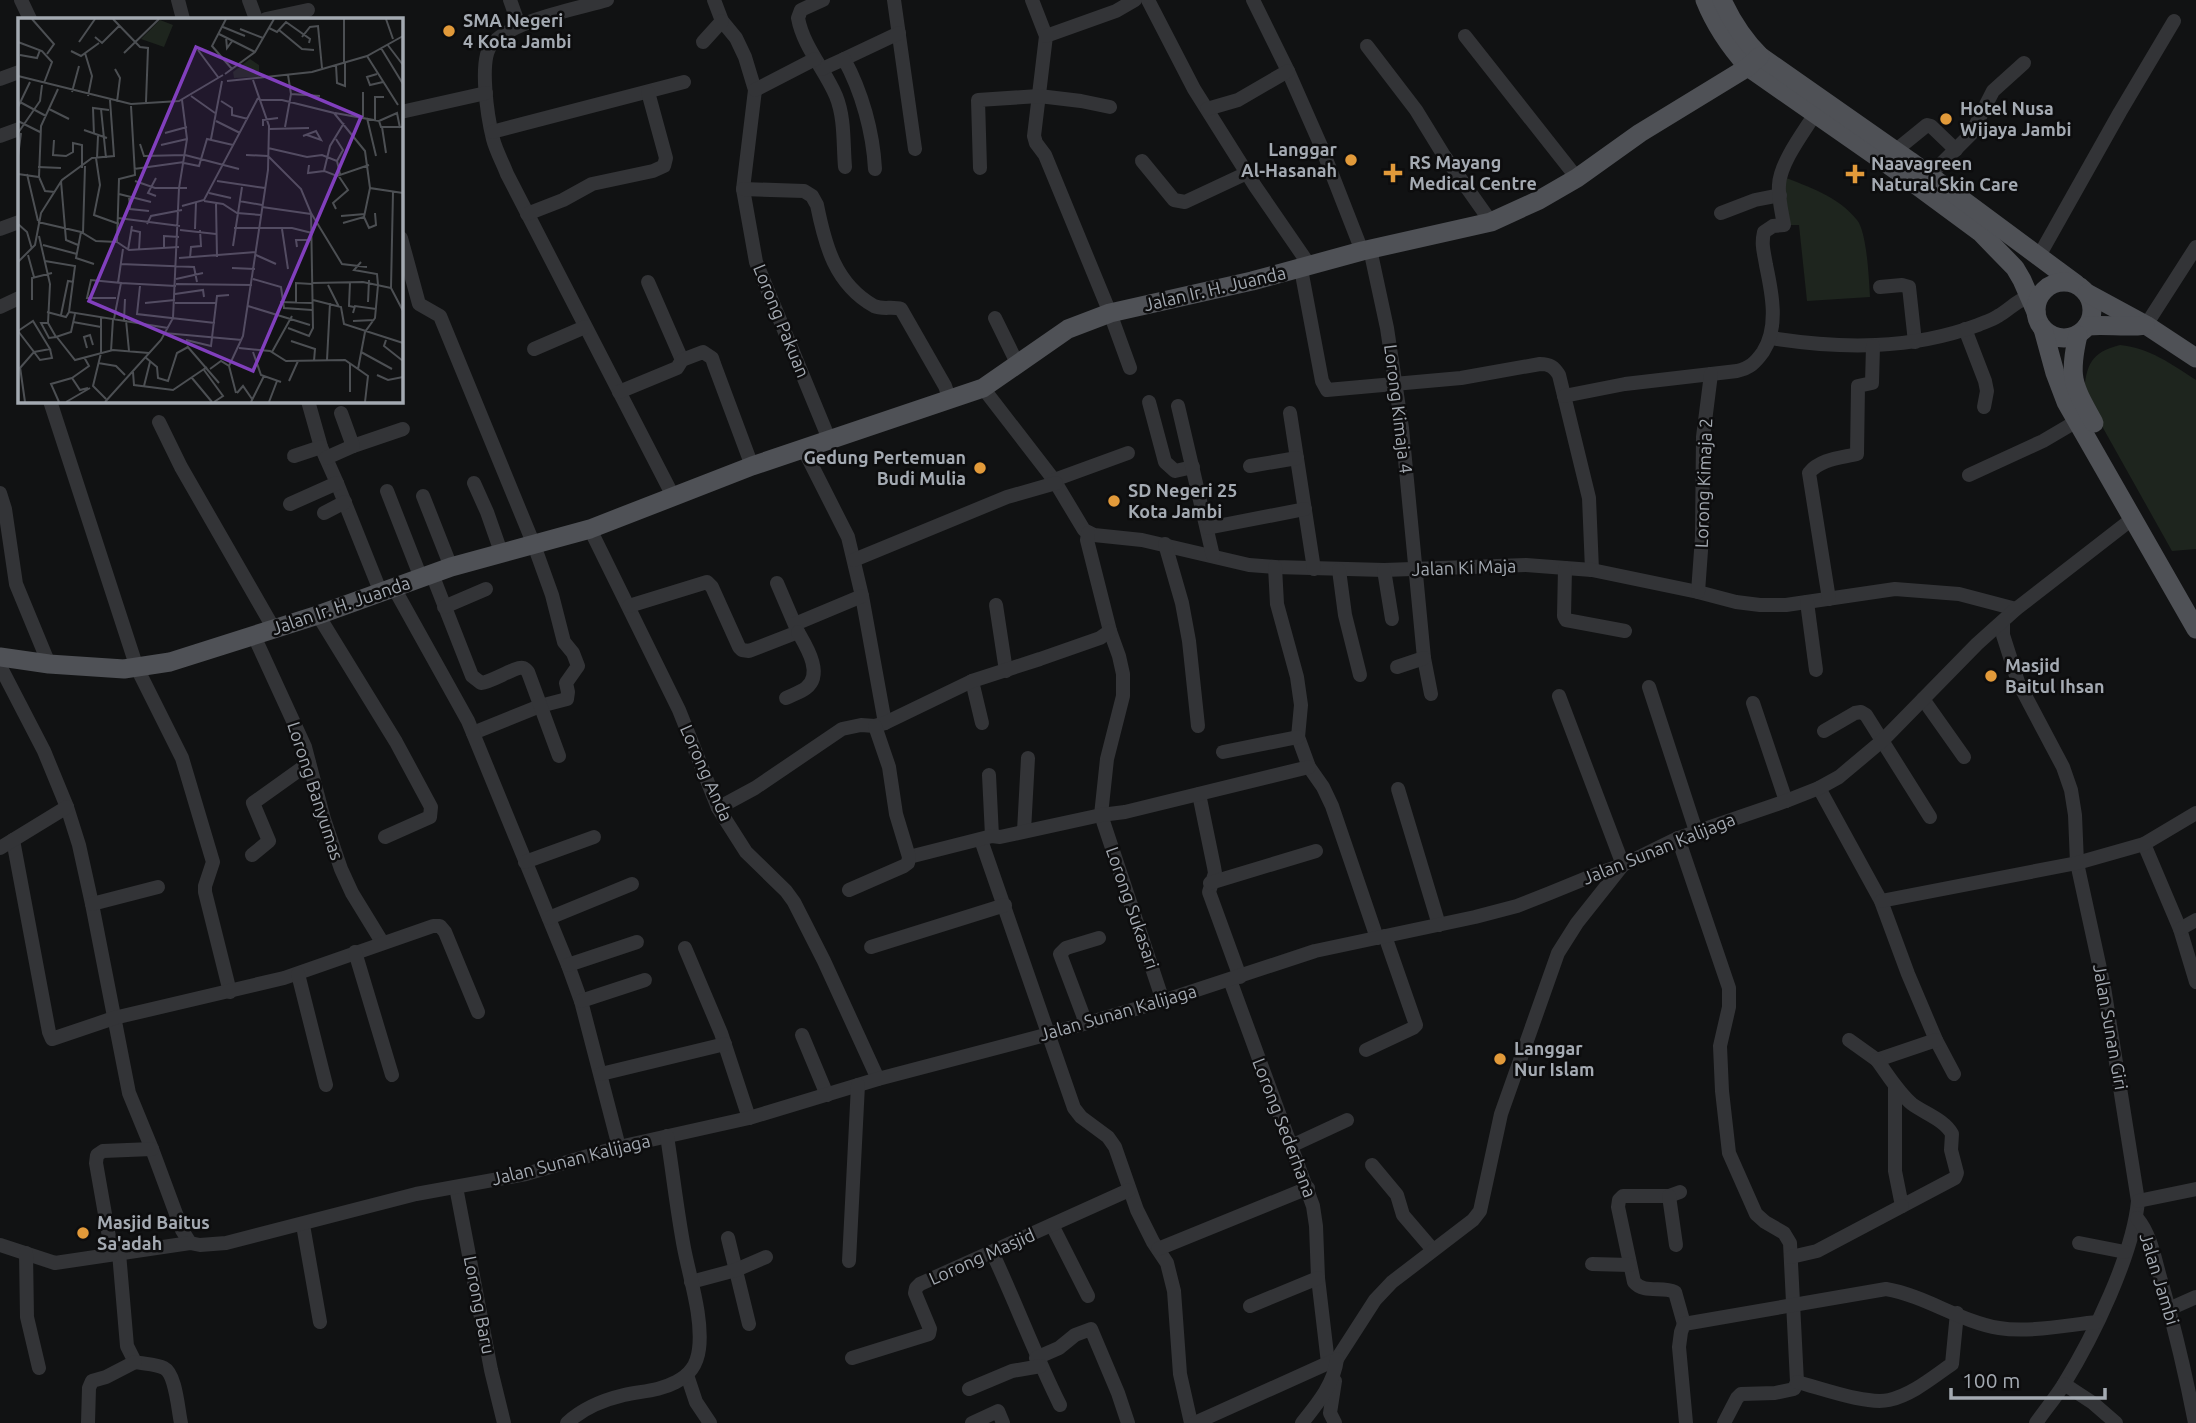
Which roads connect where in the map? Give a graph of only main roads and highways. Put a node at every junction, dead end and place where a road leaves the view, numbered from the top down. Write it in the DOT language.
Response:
graph roads {
  1 [pos="1705,0"];
  2 [pos="1722,0"];
  3 [pos="1754,62"];
  4 [pos="1902,162"];
  5 [pos="2082,288"];
  6 [pos="2036,312"];
  7 [pos="2146,325"];
  8 [pos="2083,331"];
  9 [pos="2196,358"];
  10 [pos="2196,608"];
  11 [pos="2196,629"];
  12 [pos="0,657"];
  1 -- 3 [label="main road"];
  2 -- 3 [label="main road"];
  3 -- 4 [label="main road"];
  3 -- 4 [label="main road"];
  3 -- 12 [label="main road, Jalan Ir. H. Juanda"];
  4 -- 5 [label="main road"];
  4 -- 6 [label="main road"];
  5 -- 6 [label="main road"];
  5 -- 7 [label="main road"];
  5 -- 8 [label="main road"];
  6 -- 8 [label="main road"];
  6 -- 11 [label="main road"];
  7 -- 8 [label="main road"];
  7 -- 9 [label="main road"];
  8 -- 10 [label="main road"];
}
